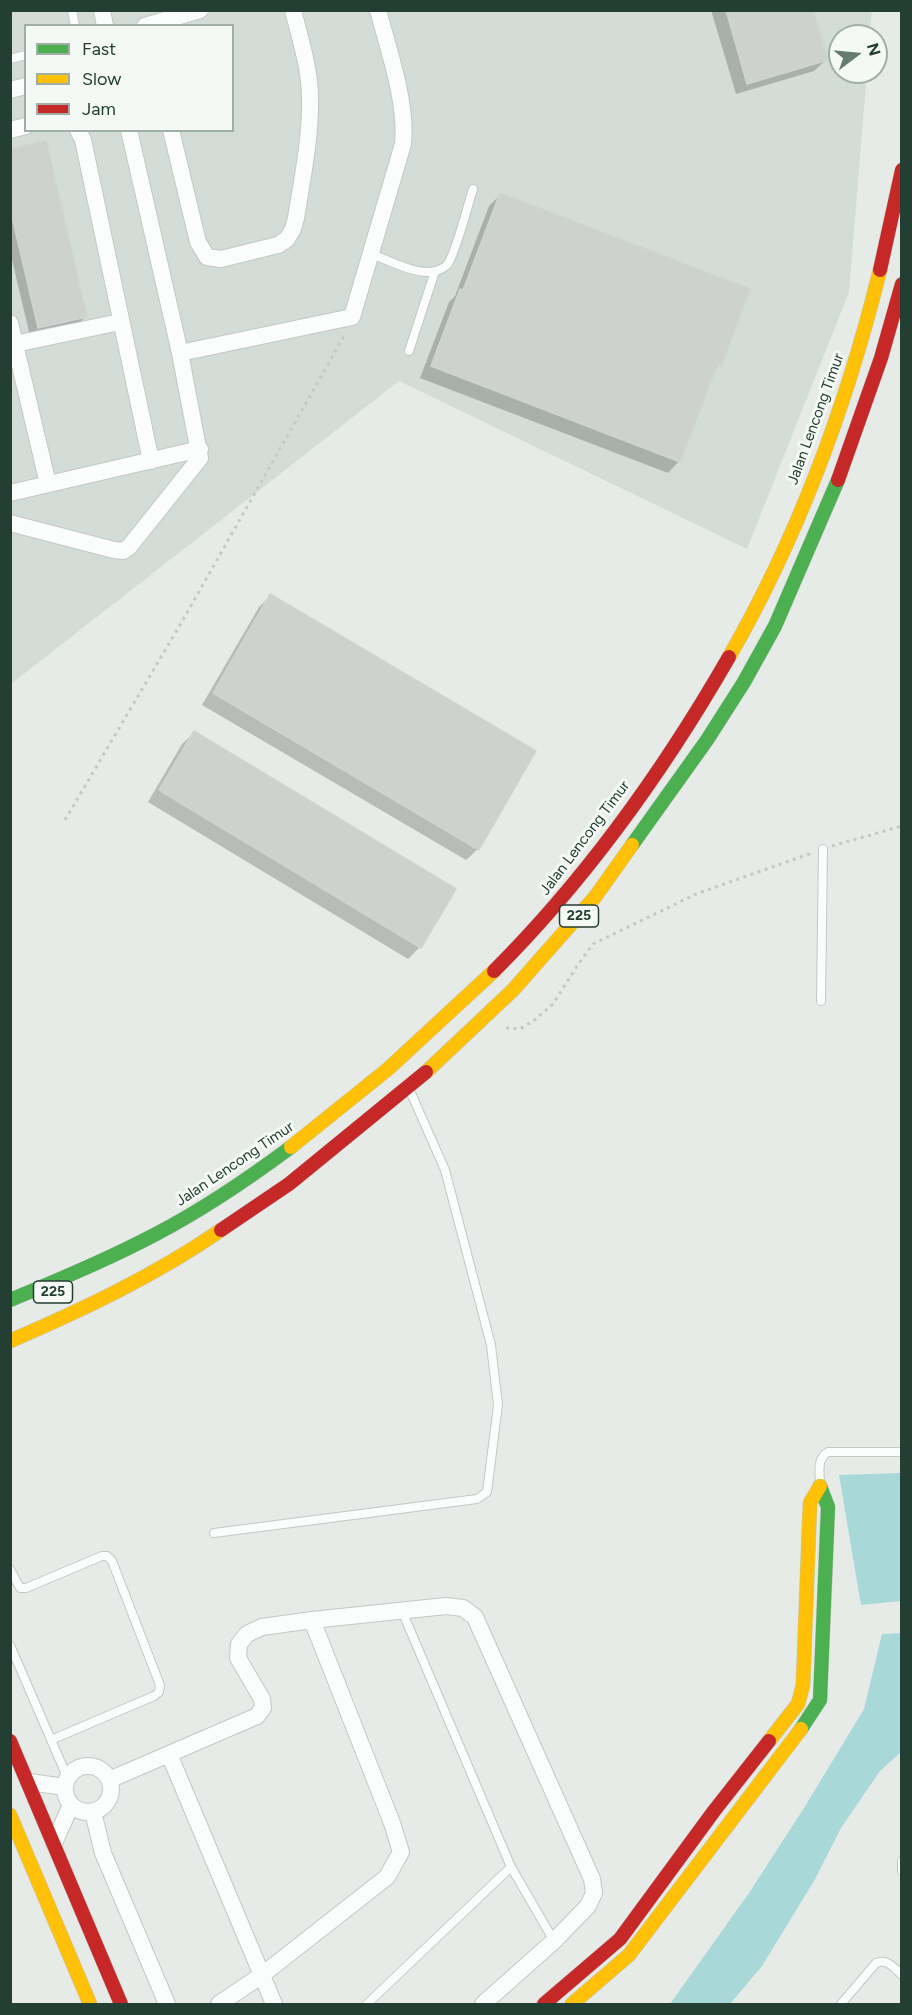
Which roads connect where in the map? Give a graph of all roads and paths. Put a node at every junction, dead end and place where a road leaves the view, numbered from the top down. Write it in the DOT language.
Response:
graph roads {
  1 [pos="200,10"];
  2 [pos="293,10"];
  3 [pos="378,10"];
  4 [pos="150,24"];
  5 [pos="79,132"];
  6 [pos="129,132"];
  7 [pos="171,132"];
  8 [pos="902,170"];
  9 [pos="472,189"];
  10 [pos="372,254"];
  11 [pos="435,271"];
  12 [pos="902,284"];
  13 [pos="352,317"];
  14 [pos="120,322"];
  15 [pos="10,323"];
  16 [pos="13,345"];
  17 [pos="409,351"];
  18 [pos="180,353"];
  19 [pos="200,449"];
  20 [pos="151,461"];
  21 [pos="48,484"];
  22 [pos="10,493"];
  23 [pos="10,523"];
  24 [pos="65,820"];
  25 [pos="902,826"];
  26 [pos="823,849"];
  27 [pos="821,1001"];
  28 [pos="474,1027"];
  29 [pos="408,1087"];
  30 [pos="94,1265"];
  31 [pos="10,1300"];
  32 [pos="22,1310"];
  33 [pos="10,1341"];
  34 [pos="902,1452"];
  35 [pos="820,1486"];
  36 [pos="214,1533"];
  37 [pos="10,1569"];
  38 [pos="402,1611"];
  39 [pos="312,1620"];
  40 [pos="10,1645"];
  41 [pos="51,1740"];
  42 [pos="10,1741"];
  43 [pos="169,1754"];
  44 [pos="109,1780"];
  45 [pos="28,1782"];
  46 [pos="67,1783"];
  47 [pos="72,1805"];
  48 [pos="93,1812"];
  49 [pos="10,1815"];
  50 [pos="54,1843"];
  51 [pos="902,1861"];
  52 [pos="511,1867"];
  53 [pos="902,1871"];
  54 [pos="554,1941"];
  55 [pos="902,1975"];
  56 [pos="262,1976"];
  57 [pos="492,2002"];
  58 [pos="90,2004"];
  59 [pos="121,2004"];
  60 [pos="167,2004"];
  61 [pos="219,2004"];
  62 [pos="274,2004"];
  63 [pos="367,2004"];
  64 [pos="544,2004"];
  65 [pos="572,2004"];
  66 [pos="841,2004"];
  1 -- 4 [label="street"];
  2 -- 7 [label="street"];
  3 -- 10 [label="street"];
  5 -- 14 [label="street"];
  6 -- 18 [label="street"];
  8 -- 30 [label="main road, Jalan Lencong Timur / 225"];
  9 -- 11 [label="lane"];
  10 -- 11 [label="lane"];
  10 -- 13 [label="street"];
  11 -- 17 [label="lane"];
  12 -- 28 [label="main road, 225"];
  13 -- 18 [label="street"];
  13 -- 24 [label="path"];
  14 -- 16 [label="street"];
  14 -- 20 [label="street"];
  15 -- 16 [label="street"];
  16 -- 21 [label="street"];
  18 -- 19 [label="street"];
  19 -- 20 [label="street"];
  19 -- 23 [label="street"];
  20 -- 21 [label="street"];
  21 -- 22 [label="street"];
  25 -- 26 [label="path"];
  26 -- 27 [label="lane"];
  26 -- 28 [label="path"];
  28 -- 29 [label="main road, 225"];
  29 -- 33 [label="main road, 225"];
  29 -- 36 [label="lane"];
  30 -- 31 [label="main road, Jalan Lencong Timur / 225"];
  30 -- 32 [label="main road, 225"];
  34 -- 35 [label="lane"];
  35 -- 64 [label="main road"];
  35 -- 65 [label="main road"];
  37 -- 41 [label="lane"];
  38 -- 39 [label="street"];
  38 -- 52 [label="lane"];
  38 -- 54 [label="street"];
  39 -- 43 [label="street"];
  39 -- 56 [label="street"];
  40 -- 41 [label="lane"];
  41 -- 46 [label="lane"];
  42 -- 45 [label="main road"];
  43 -- 44 [label="street"];
  43 -- 56 [label="street"];
  44 -- 46 [label="street"];
  44 -- 48 [label="street"];
  45 -- 46 [label="street"];
  45 -- 50 [label="main road"];
  46 -- 47 [label="street"];
  47 -- 48 [label="street"];
  47 -- 50 [label="street"];
  48 -- 60 [label="street"];
  49 -- 58 [label="main road"];
  50 -- 59 [label="main road"];
  51 -- 53 [label="lane"];
  52 -- 54 [label="lane"];
  52 -- 63 [label="lane"];
  54 -- 57 [label="street"];
  55 -- 66 [label="lane"];
  56 -- 61 [label="street"];
  56 -- 62 [label="street"];
}
